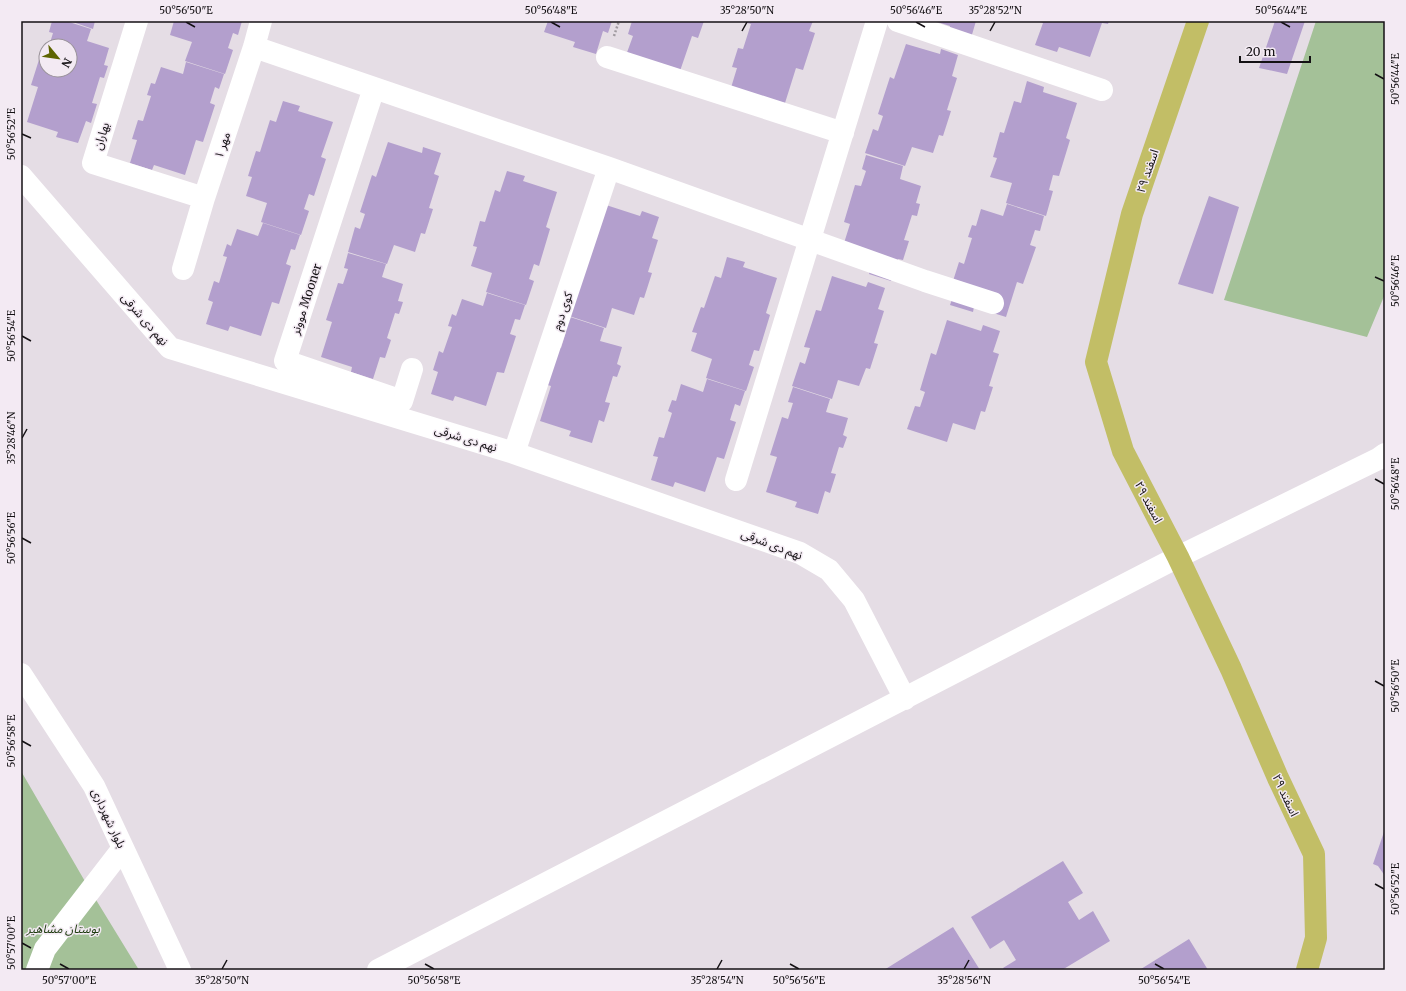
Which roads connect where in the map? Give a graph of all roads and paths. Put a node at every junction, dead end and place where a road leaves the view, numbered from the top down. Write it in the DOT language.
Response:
graph roads {
  1 [pos="137,21"];
  2 [pos="262,21"];
  3 [pos="877,21"];
  4 [pos="898,21"];
  5 [pos="1198,21"];
  6 [pos="254,47"];
  7 [pos="607,57"];
  8 [pos="374,88"];
  9 [pos="1102,90"];
  10 [pos="843,133"];
  11 [pos="609,168"];
  12 [pos="21,176"];
  13 [pos="204,198"];
  14 [pos="810,240"];
  15 [pos="183,269"];
  16 [pos="993,303"];
  17 [pos="412,369"];
  18 [pos="514,453"];
  19 [pos="1385,454"];
  20 [pos="736,480"];
  21 [pos="1178,558"];
  22 [pos="21,674"];
  23 [pos="905,699"];
  24 [pos="123,848"];
  25 [pos="37,970"];
  26 [pos="180,970"];
  27 [pos="378,970"];
  28 [pos="1308,970"];
  1 -- 13 [label="street, بهاران"];
  2 -- 6 [label="street, مهر ۱"];
  3 -- 10 [label="street"];
  4 -- 9 [label="street"];
  5 -- 21 [label="main road, ۲۹ اسفند"];
  6 -- 8 [label="street"];
  6 -- 13 [label="street, مهر ۱"];
  7 -- 10 [label="street"];
  8 -- 11 [label="street"];
  8 -- 17 [label="street, موونر Mooner"];
  10 -- 14 [label="street"];
  11 -- 14 [label="street"];
  11 -- 18 [label="street, کوی دوم"];
  12 -- 18 [label="street, نهم دی شرقی"];
  13 -- 15 [label="street, مهر ۱"];
  14 -- 16 [label="street"];
  14 -- 20 [label="street"];
  18 -- 23 [label="street, نهم دی شرقی"];
  19 -- 21 [label="street"];
  21 -- 23 [label="street"];
  21 -- 28 [label="main road, ۲۹ اسفند"];
  22 -- 24 [label="street, بلوار شهرداری"];
  23 -- 27 [label="street"];
  24 -- 25 [label="street"];
  24 -- 26 [label="street, بلوار شهرداری"];
}
